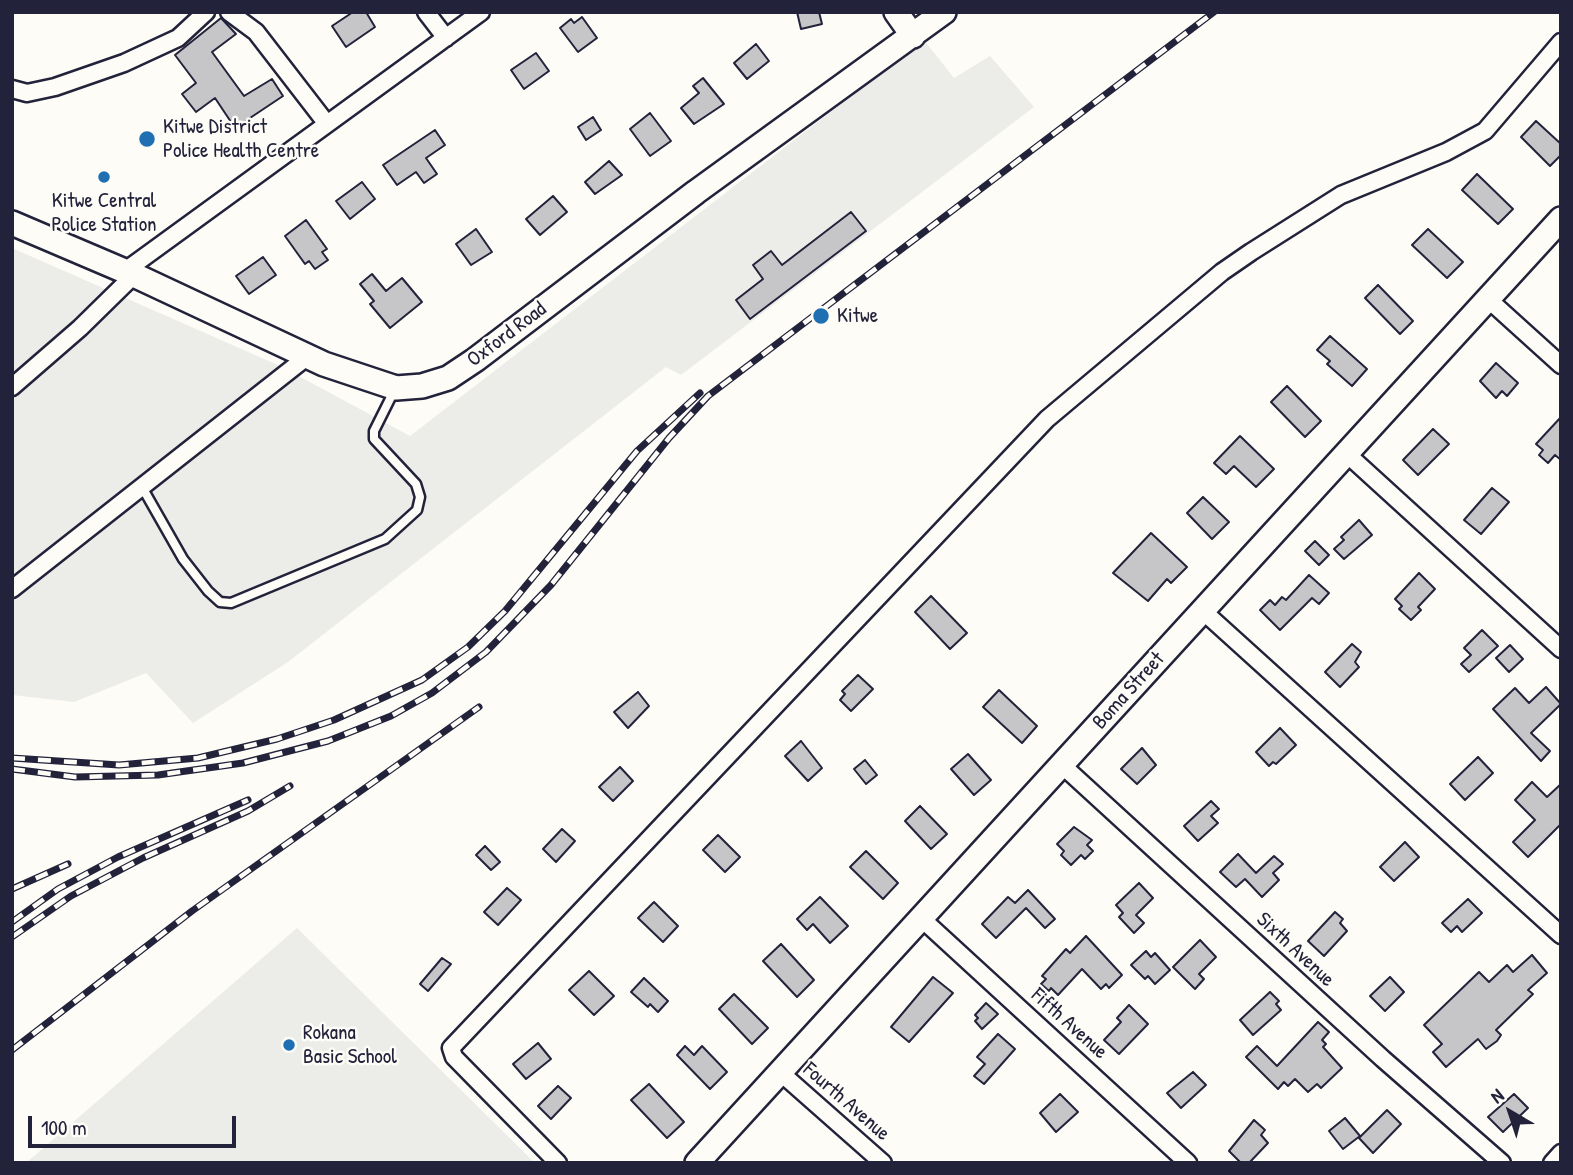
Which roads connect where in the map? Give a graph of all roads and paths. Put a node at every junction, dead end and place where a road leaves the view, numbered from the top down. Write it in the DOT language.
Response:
graph roads {
  1 [pos="206,12"];
  2 [pos="229,12"];
  3 [pos="426,12"];
  4 [pos="481,12"];
  5 [pos="896,12"];
  6 [pos="944,12"];
  7 [pos="913,36"];
  8 [pos="446,38"];
  9 [pos="1561,42"];
  10 [pos="12,89"];
  11 [pos="327,124"];
  12 [pos="1561,219"];
  13 [pos="12,223"];
  14 [pos="130,273"];
  15 [pos="1488,299"];
  16 [pos="308,356"];
  17 [pos="1561,365"];
  18 [pos="12,387"];
  19 [pos="396,388"];
  20 [pos="1347,454"];
  21 [pos="142,486"];
  22 [pos="12,589"];
  23 [pos="1203,611"];
  24 [pos="1561,649"];
  25 [pos="1062,765"];
  26 [pos="920,918"];
  27 [pos="1561,935"];
  28 [pos="781,1073"];
  29 [pos="1561,1153"];
  30 [pos="558,1163"];
  31 [pos="697,1163"];
  32 [pos="883,1163"];
  33 [pos="1188,1163"];
  34 [pos="1503,1163"];
  35 [pos="1552,1163"];
  1 -- 10 [label="street"];
  2 -- 11 [label="street"];
  3 -- 8 [label="street"];
  4 -- 8 [label="street"];
  5 -- 7 [label="street"];
  6 -- 7 [label="street, Oxford Road"];
  7 -- 19 [label="street, Oxford Road"];
  8 -- 11 [label="street"];
  9 -- 30 [label="street"];
  11 -- 14 [label="street"];
  12 -- 15 [label="street, Boma Street"];
  13 -- 14 [label="street, Oxford Road"];
  14 -- 16 [label="street, Oxford Road"];
  14 -- 18 [label="street"];
  15 -- 17 [label="street"];
  15 -- 20 [label="street, Boma Street"];
  16 -- 19 [label="street, Oxford Road"];
  16 -- 21 [label="street"];
  19 -- 21 [label="lane"];
  20 -- 23 [label="street, Boma Street"];
  20 -- 24 [label="street"];
  21 -- 22 [label="street"];
  23 -- 25 [label="street, Boma Street"];
  23 -- 27 [label="street"];
  25 -- 26 [label="street, Boma Street"];
  25 -- 34 [label="street, Sixth Avenue"];
  26 -- 28 [label="street, Boma Street"];
  26 -- 33 [label="street, Fifth Avenue"];
  28 -- 31 [label="street, Boma Street"];
  28 -- 32 [label="street, Fourth Avenue"];
  29 -- 35 [label="street"];
}
